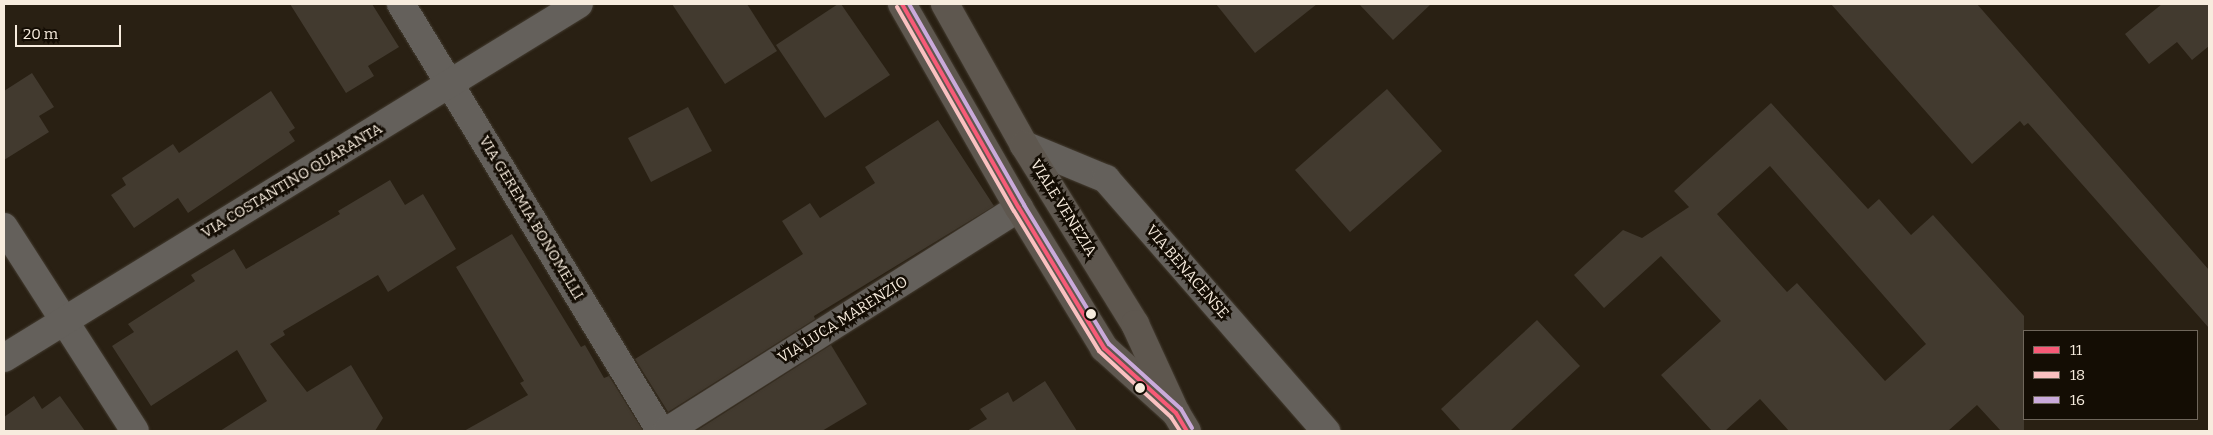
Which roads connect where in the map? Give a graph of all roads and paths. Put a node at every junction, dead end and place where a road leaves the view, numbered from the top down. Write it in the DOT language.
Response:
graph roads {
  1 [pos="401,4"];
  2 [pos="579,4"];
  3 [pos="902,4"];
  4 [pos="945,4"];
  5 [pos="450,85"];
  6 [pos="1024,145"];
  7 [pos="1019,208"];
  8 [pos="4,227"];
  9 [pos="64,319"];
  10 [pos="4,358"];
  11 [pos="1182,422"];
  12 [pos="135,431"];
  13 [pos="661,431"];
  14 [pos="667,431"];
  15 [pos="1326,431"];
  1 -- 5 [label="street, VIA GEREMIA BONOMELLI"];
  2 -- 5 [label="street, VIA COSTANTINO QUARANTA"];
  3 -- 7 [label="street, VIALE VENEZIA"];
  4 -- 6 [label="street, VIALE VENEZIA"];
  5 -- 9 [label="street, VIA COSTANTINO QUARANTA"];
  5 -- 13 [label="street, VIA GEREMIA BONOMELLI"];
  6 -- 11 [label="street, VIALE VENEZIA"];
  6 -- 15 [label="street, VIA BENACENSE"];
  7 -- 11 [label="street, VIALE VENEZIA"];
  7 -- 14 [label="street, VIA LUCA MARENZIO"];
  8 -- 9 [label="street"];
  9 -- 10 [label="street, VIA COSTANTINO QUARANTA"];
  9 -- 12 [label="street"];
}
